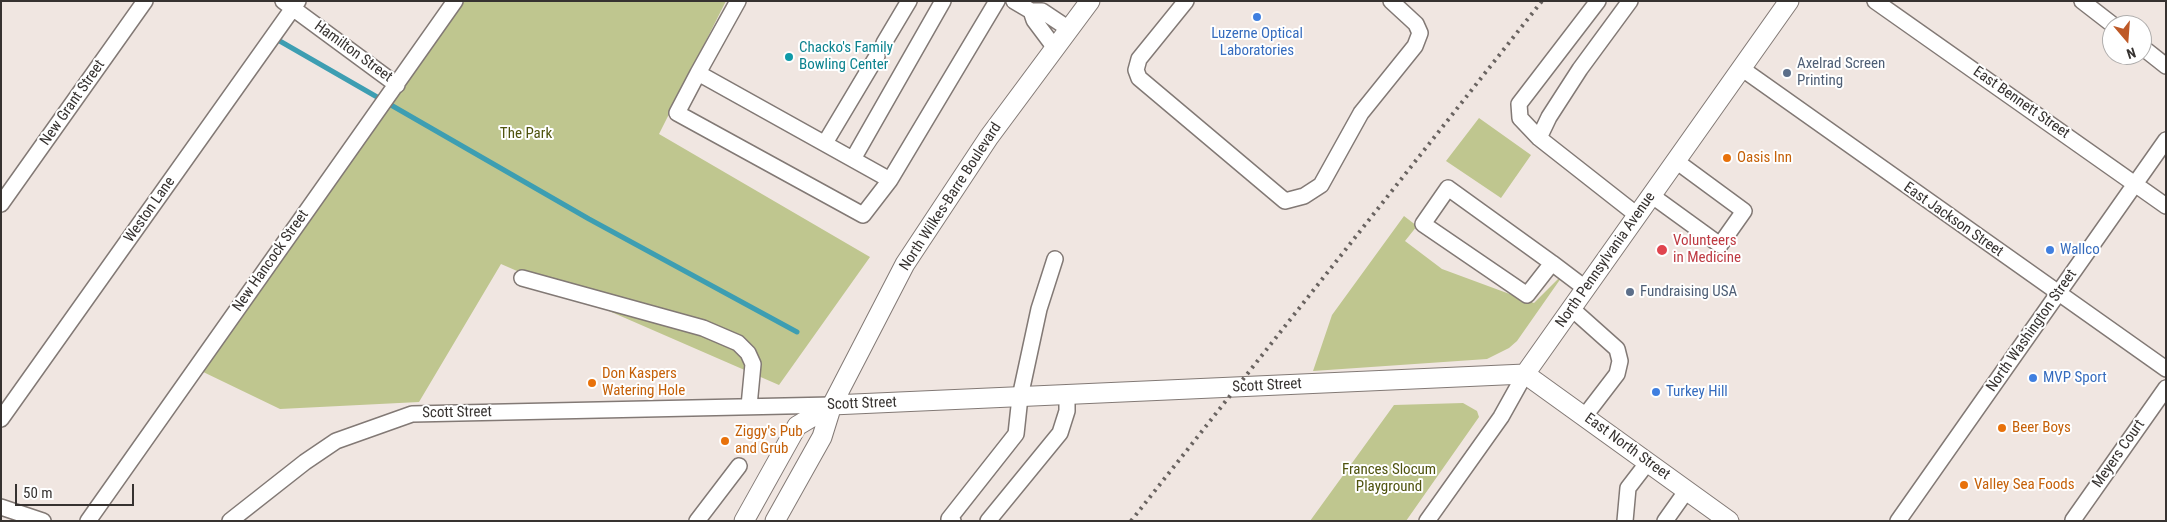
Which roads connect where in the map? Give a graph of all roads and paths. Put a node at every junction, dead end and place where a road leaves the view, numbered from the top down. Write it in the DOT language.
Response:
graph roads {
  1 [pos="145,1"];
  2 [pos="455,1"];
  3 [pos="738,1"];
  4 [pos="909,1"];
  5 [pos="943,1"];
  6 [pos="997,1"];
  7 [pos="1014,1"];
  8 [pos="1090,1"];
  9 [pos="1186,1"];
  10 [pos="1392,1"];
  11 [pos="1598,1"];
  12 [pos="1630,1"];
  13 [pos="1788,1"];
  14 [pos="1875,1"];
  15 [pos="2082,1"];
  16 [pos="291,4"];
  17 [pos="1031,11"];
  18 [pos="2102,16"];
  19 [pos="1069,29"];
  20 [pos="1055,48"];
  21 [pos="2152,55"];
  22 [pos="2166,66"];
  23 [pos="1742,68"];
  24 [pos="698,73"];
  25 [pos="398,85"];
  26 [pos="1539,138"];
  27 [pos="2166,140"];
  28 [pos="825,144"];
  29 [pos="853,159"];
  30 [pos="1676,161"];
  31 [pos="890,180"];
  32 [pos="2135,184"];
  33 [pos="1651,195"];
  34 [pos="1,204"];
  35 [pos="2166,206"];
  36 [pos="1637,215"];
  37 [pos="1055,259"];
  38 [pos="1552,263"];
  39 [pos="522,278"];
  40 [pos="1585,288"];
  41 [pos="2058,294"];
  42 [pos="1571,308"];
  43 [pos="2166,369"];
  44 [pos="1525,374"];
  45 [pos="2166,388"];
  46 [pos="1067,395"];
  47 [pos="1020,397"];
  48 [pos="832,405"];
  49 [pos="749,406"];
  50 [pos="1584,416"];
  51 [pos="1,419"];
  52 [pos="1648,462"];
  53 [pos="739,466"];
  54 [pos="1687,490"];
  55 [pos="1,506"];
  56 [pos="43,521"];
  57 [pos="88,521"];
  58 [pos="230,521"];
  59 [pos="697,521"];
  60 [pos="744,521"];
  61 [pos="775,521"];
  62 [pos="953,521"];
  63 [pos="988,521"];
  64 [pos="1427,521"];
  65 [pos="1625,521"];
  66 [pos="1665,521"];
  67 [pos="1730,521"];
  68 [pos="1898,521"];
  69 [pos="2075,521"];
  1 -- 34 [label="street, New Grant Street"];
  2 -- 25 [label="street, New Hancock Street"];
  3 -- 24 [label="street"];
  4 -- 28 [label="street"];
  5 -- 29 [label="street"];
  6 -- 31 [label="street"];
  7 -- 17 [label="street"];
  8 -- 19 [label="main road, North Wilkes-Barre Boulevard"];
  9 -- 10 [label="street"];
  11 -- 26 [label="street"];
  12 -- 26 [label="street"];
  13 -- 23 [label="main road, North Pennsylvania Avenue"];
  14 -- 32 [label="street, East Bennett Street"];
  15 -- 18 [label="street"];
  16 -- 25 [label="street, Hamilton Street"];
  16 -- 51 [label="street, Weston Lane"];
  17 -- 19 [label="street"];
  17 -- 20 [label="street"];
  19 -- 20 [label="main road, North Wilkes-Barre Boulevard"];
  20 -- 48 [label="main road, North Wilkes-Barre Boulevard"];
  21 -- 22 [label="street"];
  23 -- 30 [label="main road, North Pennsylvania Avenue"];
  23 -- 41 [label="street, East Jackson Street"];
  24 -- 28 [label="street"];
  24 -- 31 [label="street"];
  25 -- 57 [label="street, New Hancock Street"];
  26 -- 36 [label="street"];
  27 -- 32 [label="street, North Washington Street"];
  28 -- 29 [label="street"];
  29 -- 31 [label="street"];
  30 -- 33 [label="main road, North Pennsylvania Avenue"];
  30 -- 33 [label="street"];
  32 -- 35 [label="street, East Bennett Street"];
  32 -- 41 [label="street, North Washington Street"];
  33 -- 36 [label="main road, North Pennsylvania Avenue"];
  36 -- 40 [label="main road, North Pennsylvania Avenue"];
  37 -- 47 [label="street"];
  38 -- 38 [label="street"];
  38 -- 40 [label="street"];
  39 -- 49 [label="street"];
  40 -- 42 [label="main road, North Pennsylvania Avenue"];
  41 -- 43 [label="street, East Jackson Street"];
  41 -- 68 [label="street, North Washington Street"];
  42 -- 44 [label="main road, North Pennsylvania Avenue"];
  42 -- 50 [label="street"];
  44 -- 46 [label="main road, Scott Street"];
  44 -- 50 [label="main road, East North Street"];
  44 -- 64 [label="street, North Pennsylvania Avenue"];
  45 -- 69 [label="street, Meyers Court"];
  46 -- 47 [label="main road, Scott Street"];
  46 -- 63 [label="street"];
  47 -- 48 [label="main road, Scott Street"];
  47 -- 62 [label="street"];
  48 -- 49 [label="street, Scott Street"];
  48 -- 60 [label="main road"];
  48 -- 61 [label="main road, North Wilkes-Barre Boulevard"];
  49 -- 58 [label="street, Scott Street"];
  50 -- 52 [label="main road, East North Street"];
  52 -- 54 [label="main road, East North Street"];
  52 -- 65 [label="street"];
  53 -- 59 [label="street"];
  54 -- 66 [label="street"];
  54 -- 67 [label="main road, East North Street"];
  55 -- 56 [label="street"];
}
